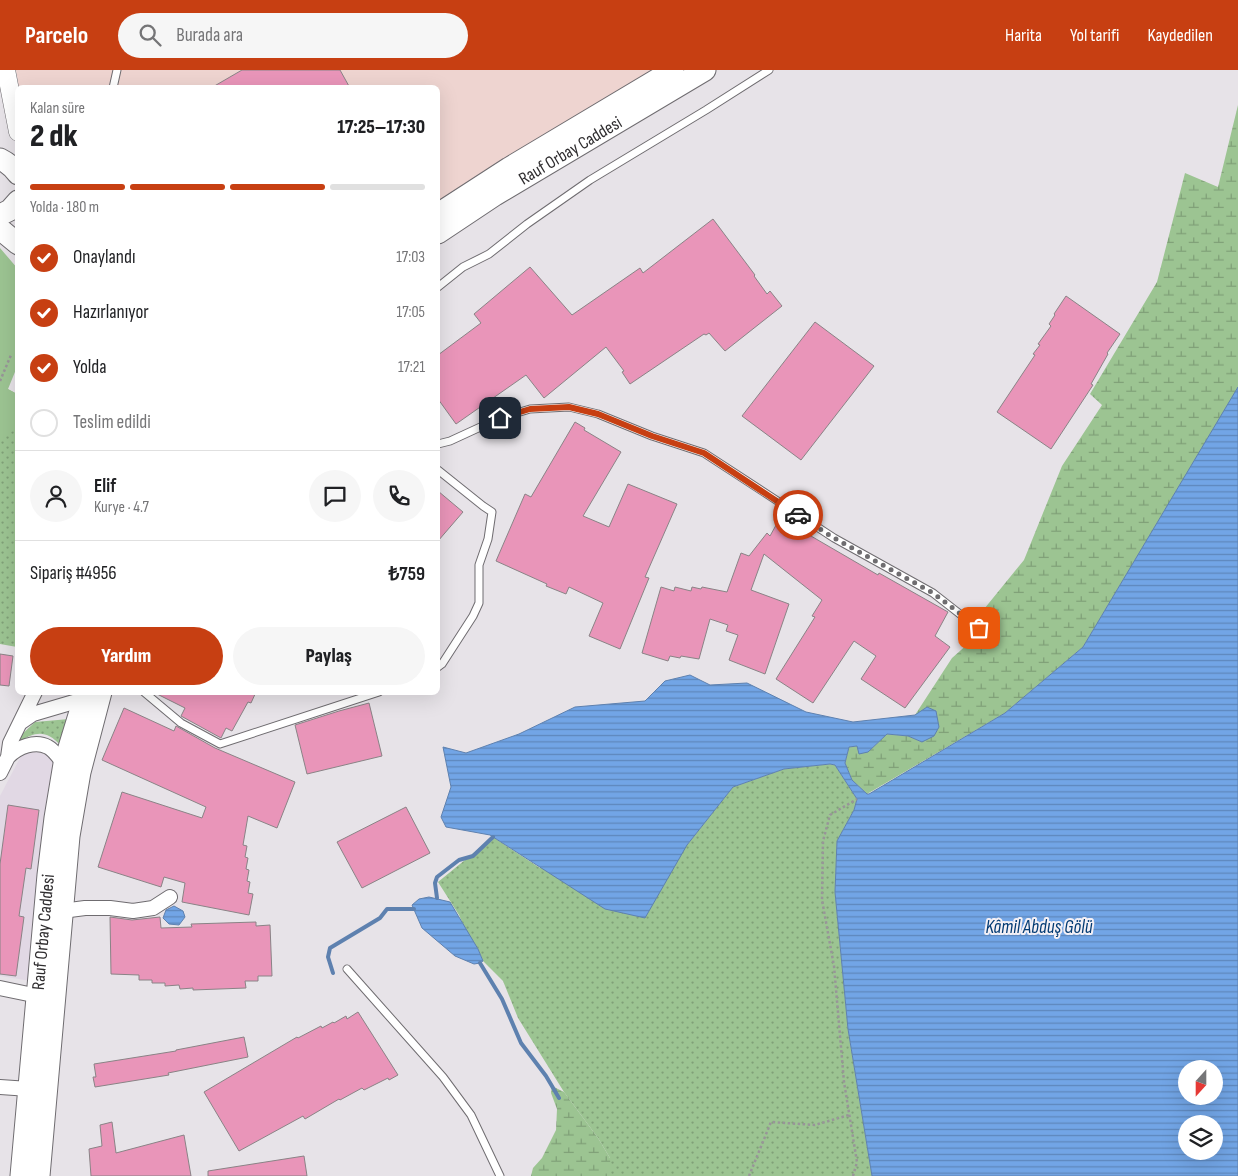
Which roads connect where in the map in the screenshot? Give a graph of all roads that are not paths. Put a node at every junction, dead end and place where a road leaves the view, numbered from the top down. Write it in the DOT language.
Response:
graph roads {
  1 [pos="5,70"];
  2 [pos="117,70"];
  3 [pos="674,70"];
  4 [pos="705,70"];
  5 [pos="769,70"];
  6 [pos="114,85"];
  7 [pos="0,92"];
  8 [pos="15,118"];
  9 [pos="0,160"];
  10 [pos="15,169"];
  11 [pos="15,204"];
  12 [pos="440,213"];
  13 [pos="0,215"];
  14 [pos="0,229"];
  15 [pos="440,231"];
  16 [pos="15,242"];
  17 [pos="440,285"];
  18 [pos="440,444"];
  19 [pos="440,472"];
  20 [pos="979,628"];
  21 [pos="440,666"];
  22 [pos="34,695"];
  23 [pos="90,695"];
  24 [pos="148,695"];
  25 [pos="369,695"];
  26 [pos="20,724"];
  27 [pos="8,757"];
  28 [pos="64,764"];
  29 [pos="0,773"];
  30 [pos="170,897"];
  31 [pos="62,910"];
  32 [pos="347,969"];
  33 [pos="0,988"];
  34 [pos="38,996"];
  35 [pos="0,1087"];
  36 [pos="29,1089"];
  37 [pos="21,1176"];
  38 [pos="38,1176"];
  39 [pos="500,1176"];
  1 -- 7 [label="street"];
  1 -- 8 [label="street"];
  2 -- 6 [label="lane"];
  3 -- 12 [label="main road, Rauf Orbay Caddesi"];
  4 -- 15 [label="main road, Rauf Orbay Caddesi"];
  5 -- 17 [label="lane"];
  9 -- 10 [label="main road"];
  11 -- 13 [label="main road"];
  14 -- 16 [label="main road"];
  18 -- 20 [label="lane"];
  19 -- 21 [label="lane"];
  22 -- 26 [label="street"];
  23 -- 26 [label="street"];
  23 -- 28 [label="main road, Rauf Orbay Caddesi"];
  23 -- 31 [label="main road, Rauf Orbay Caddesi"];
  24 -- 25 [label="lane"];
  26 -- 27 [label="street"];
  27 -- 28 [label="street"];
  27 -- 29 [label="street"];
  28 -- 34 [label="main road, Rauf Orbay Caddesi"];
  30 -- 31 [label="street"];
  31 -- 38 [label="main road, Rauf Orbay Caddesi"];
  32 -- 39 [label="lane"];
  33 -- 34 [label="street"];
  34 -- 36 [label="main road, Rauf Orbay Caddesi"];
  35 -- 36 [label="street"];
  36 -- 37 [label="main road, Rauf Orbay Caddesi"];
}
